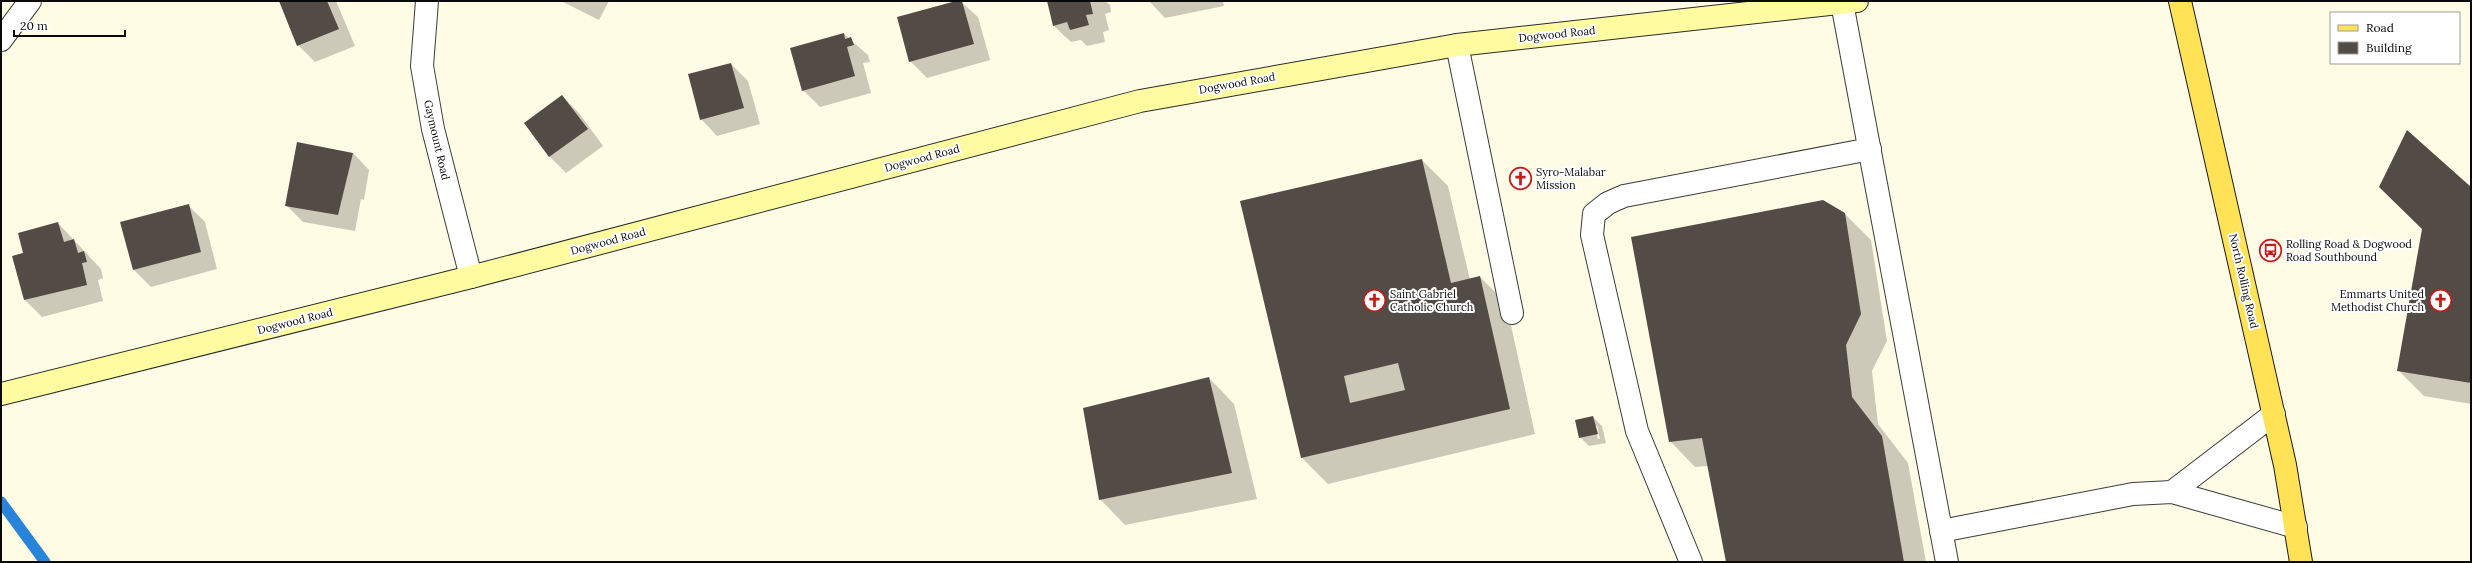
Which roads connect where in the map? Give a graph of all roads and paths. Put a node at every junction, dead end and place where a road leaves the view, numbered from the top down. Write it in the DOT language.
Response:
graph roads {
  1 [pos="30,1"];
  2 [pos="427,1"];
  3 [pos="2180,1"];
  4 [pos="1850,2"];
  5 [pos="1,40"];
  6 [pos="1456,45"];
  7 [pos="1870,149"];
  8 [pos="471,277"];
  9 [pos="1512,313"];
  10 [pos="1,394"];
  11 [pos="2274,414"];
  12 [pos="2172,492"];
  13 [pos="2296,527"];
  14 [pos="1941,531"];
  15 [pos="1691,562"];
  16 [pos="1947,562"];
  17 [pos="2301,562"];
  1 -- 5 [label="street"];
  2 -- 8 [label="street, Gaymount Road"];
  3 -- 11 [label="main road, North Rolling Road"];
  4 -- 6 [label="main road, Dogwood Road"];
  4 -- 7 [label="street"];
  6 -- 8 [label="main road, Dogwood Road"];
  6 -- 9 [label="street"];
  7 -- 14 [label="street"];
  7 -- 15 [label="street"];
  8 -- 10 [label="main road, Dogwood Road"];
  11 -- 12 [label="street"];
  11 -- 13 [label="main road, North Rolling Road"];
  12 -- 13 [label="street"];
  12 -- 14 [label="street"];
  13 -- 17 [label="main road, North Rolling Road"];
  14 -- 16 [label="street"];
}
